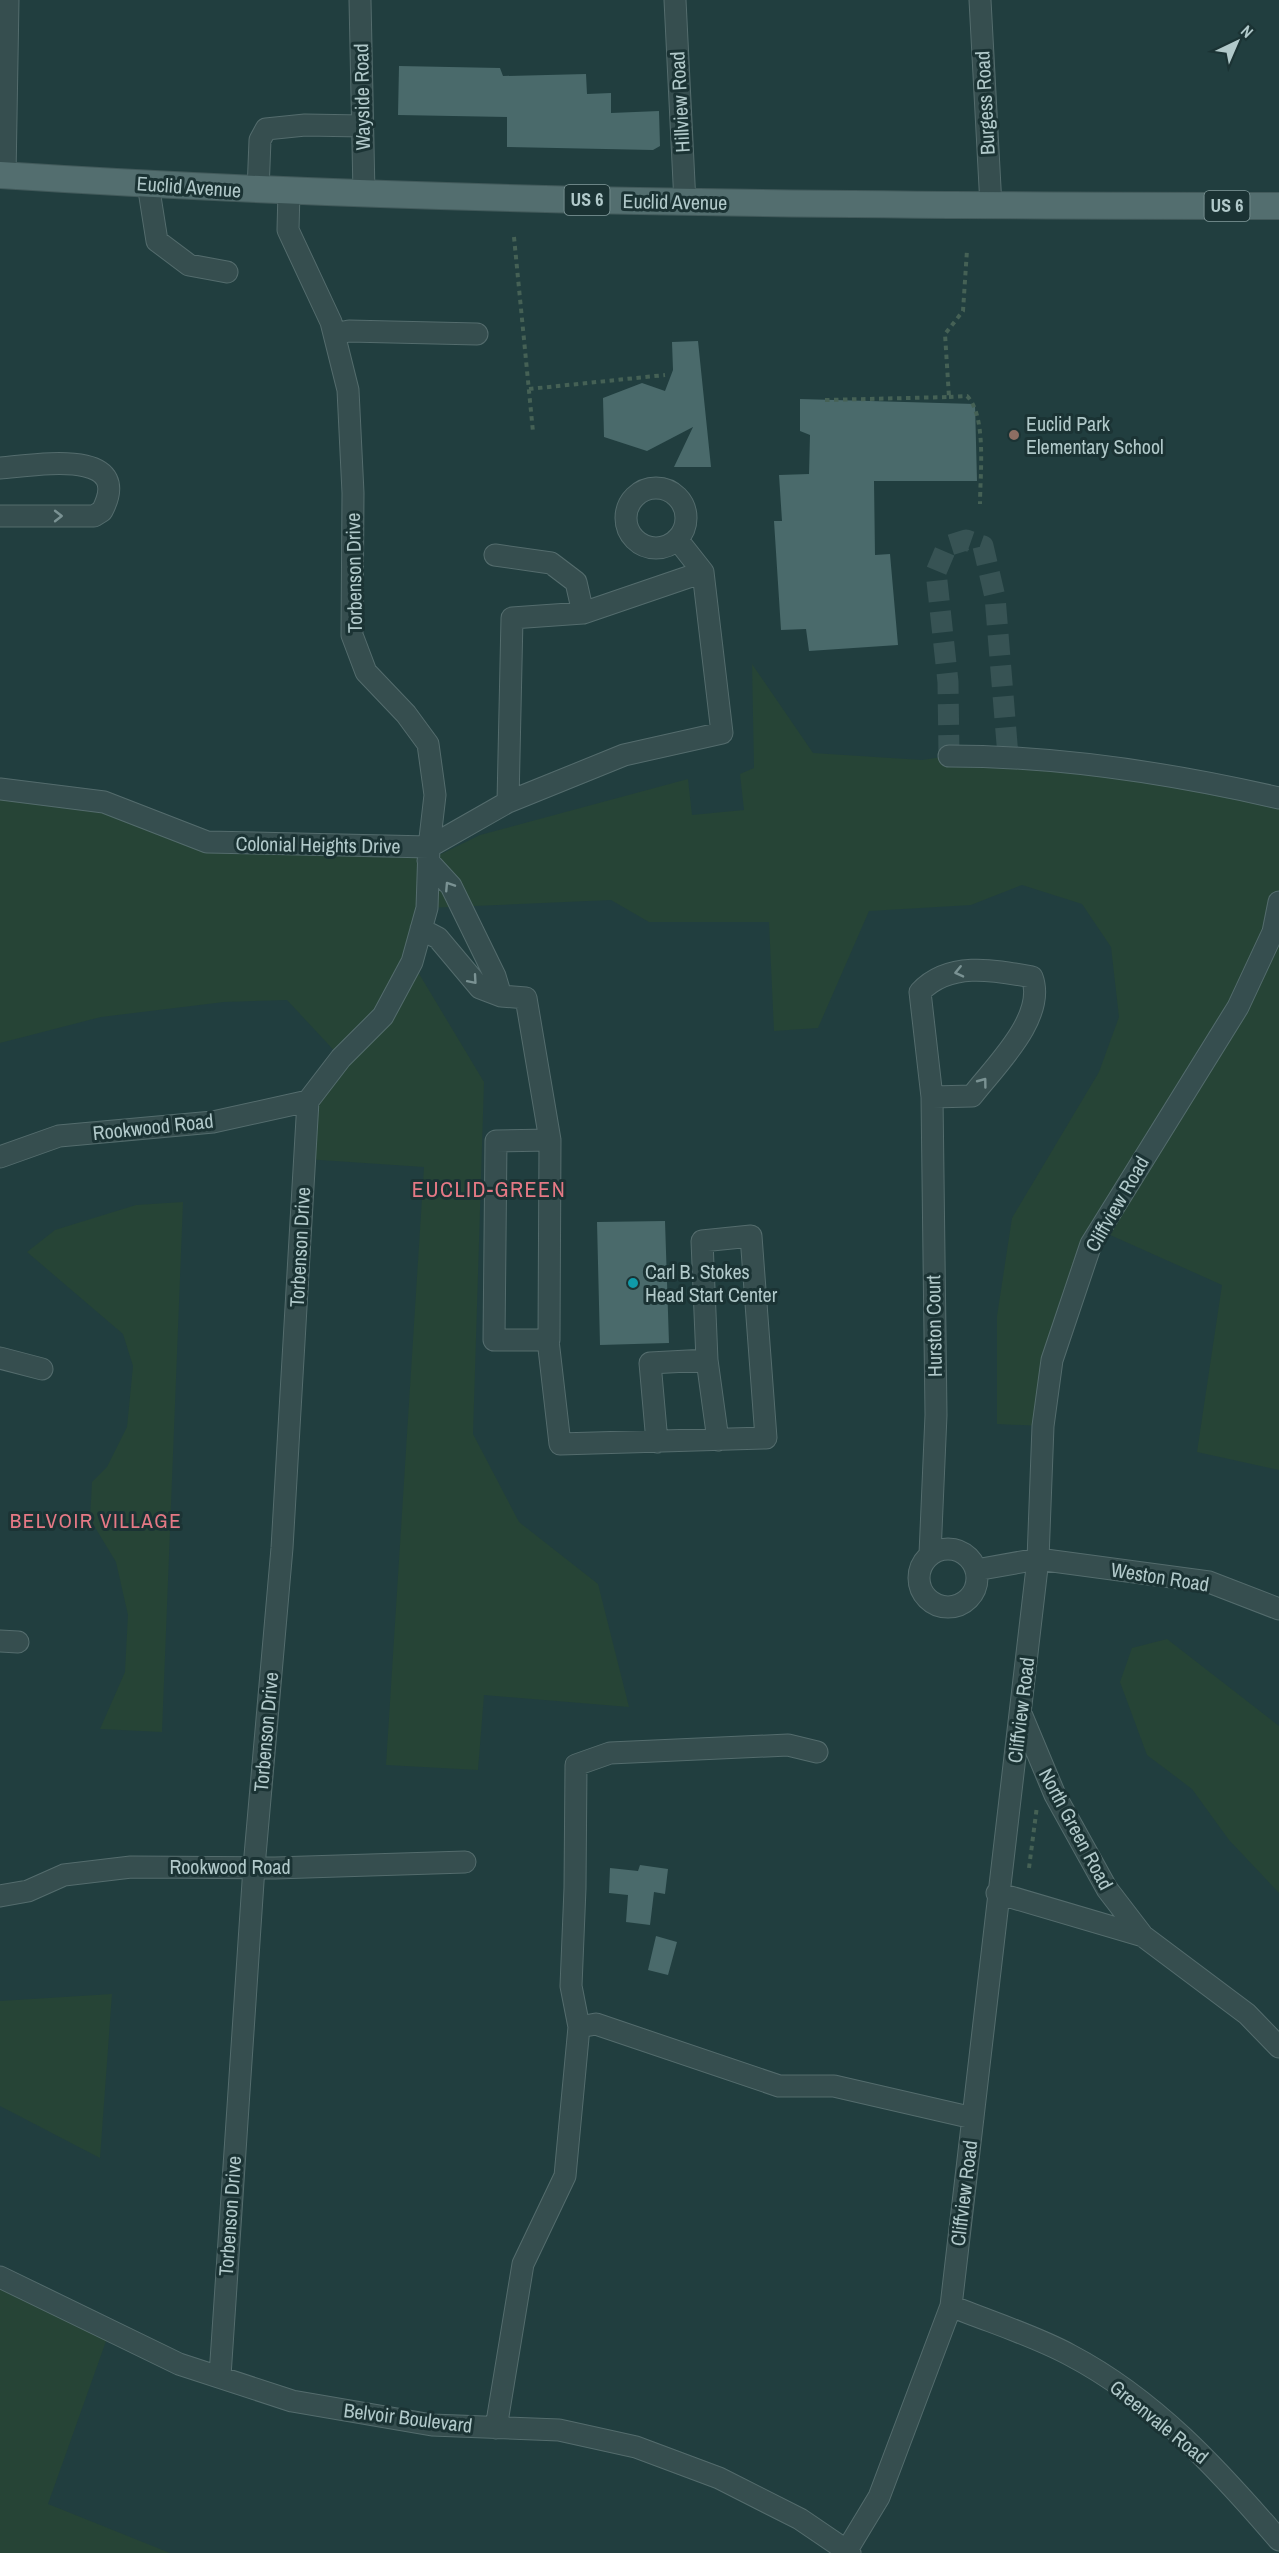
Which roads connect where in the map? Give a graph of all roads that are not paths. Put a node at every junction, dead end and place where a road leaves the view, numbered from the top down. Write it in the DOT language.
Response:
graph roads {
  1 [pos="8,0"];
  2 [pos="360,0"];
  3 [pos="675,0"];
  4 [pos="980,0"];
  5 [pos="363,126"];
  6 [pos="3,175"];
  7 [pos="148,184"];
  8 [pos="258,191"];
  9 [pos="288,191"];
  10 [pos="364,193"];
  11 [pos="685,203"];
  12 [pos="991,206"];
  13 [pos="1279,206"];
  14 [pos="227,272"];
  15 [pos="334,334"];
  16 [pos="477,334"];
  17 [pos="0,468"];
  18 [pos="0,516"];
  19 [pos="677,539"];
  20 [pos="495,555"];
  21 [pos="703,572"];
  22 [pos="583,613"];
  23 [pos="949,756"];
  24 [pos="0,789"];
  25 [pos="1279,798"];
  26 [pos="508,802"];
  27 [pos="428,854"];
  28 [pos="1279,902"];
  29 [pos="466,922"];
  30 [pos="421,929"];
  31 [pos="454,957"];
  32 [pos="501,996"];
  33 [pos="932,1097"];
  34 [pos="308,1101"];
  35 [pos="550,1140"];
  36 [pos="0,1157"];
  37 [pos="548,1340"];
  38 [pos="0,1358"];
  39 [pos="707,1360"];
  40 [pos="42,1369"];
  41 [pos="718,1440"];
  42 [pos="657,1442"];
  43 [pos="930,1554"];
  44 [pos="1038,1559"];
  45 [pos="976,1570"];
  46 [pos="1279,1609"];
  47 [pos="1022,1715"];
  48 [pos="817,1752"];
  49 [pos="465,1863"];
  50 [pos="254,1867"];
  51 [pos="997,1893"];
  52 [pos="0,1896"];
  53 [pos="1143,1936"];
  54 [pos="579,2027"];
  55 [pos="1279,2047"];
  56 [pos="973,2118"];
  57 [pos="0,2277"];
  58 [pos="951,2306"];
  59 [pos="220,2376"];
  60 [pos="496,2428"];
  61 [pos="1279,2540"];
  62 [pos="848,2552"];
  1 -- 6 [label="street"];
  2 -- 5 [label="street, Wayside Road"];
  3 -- 11 [label="street, Hillview Road"];
  4 -- 12 [label="street, Burgess Road"];
  5 -- 8 [label="street"];
  5 -- 10 [label="street, Wayside Road"];
  6 -- 7 [label="main road, Euclid Avenue / US 6"];
  7 -- 8 [label="main road, Euclid Avenue / US 6"];
  7 -- 14 [label="street"];
  8 -- 9 [label="main road, Euclid Avenue / US 6"];
  9 -- 10 [label="main road, Euclid Avenue / US 6"];
  9 -- 15 [label="street, Torbenson Drive"];
  10 -- 11 [label="main road, Euclid Avenue / US 6"];
  11 -- 12 [label="main road, Euclid Avenue / US 6"];
  12 -- 13 [label="main road, Euclid Avenue / US 6"];
  15 -- 16 [label="street"];
  15 -- 27 [label="street, Torbenson Drive"];
  18 -- 17 [label="street, one-way"];
  19 -- 21 [label="street"];
  20 -- 22 [label="street"];
  21 -- 22 [label="street"];
  21 -- 26 [label="street"];
  22 -- 26 [label="street"];
  23 -- 25 [label="street"];
  24 -- 27 [label="street, Colonial Heights Drive"];
  26 -- 27 [label="street"];
  29 -- 27 [label="street, one-way"];
  27 -- 30 [label="street, Torbenson Drive"];
  28 -- 44 [label="street, Cliffview Road"];
  29 -- 31 [label="street"];
  29 -- 32 [label="street"];
  30 -- 31 [label="street"];
  30 -- 34 [label="street, Torbenson Drive"];
  31 -- 32 [label="street, one-way"];
  32 -- 35 [label="street"];
  33 -- 33 [label="street, Hurston Court, one-way"];
  33 -- 43 [label="street, Hurston Court"];
  34 -- 36 [label="street, Rookwood Road"];
  34 -- 50 [label="street, Torbenson Drive"];
  35 -- 37 [label="street"];
  35 -- 37 [label="street"];
  37 -- 42 [label="street"];
  38 -- 40 [label="street"];
  39 -- 41 [label="street"];
  39 -- 41 [label="street"];
  39 -- 42 [label="street"];
  41 -- 42 [label="street"];
  43 -- 45 [label="street"];
  43 -- 45 [label="street, Hurston Court"];
  44 -- 45 [label="street"];
  44 -- 46 [label="street, Weston Road"];
  44 -- 47 [label="street, Cliffview Road"];
  47 -- 51 [label="street, Cliffview Road"];
  47 -- 53 [label="street, North Green Road"];
  48 -- 54 [label="street"];
  49 -- 50 [label="street, Rookwood Road"];
  50 -- 52 [label="street, Rookwood Road"];
  50 -- 59 [label="street, Torbenson Drive"];
  51 -- 53 [label="street, North Green Road"];
  51 -- 56 [label="street, Cliffview Road"];
  53 -- 55 [label="street, North Green Road"];
  54 -- 56 [label="street"];
  54 -- 60 [label="street"];
  56 -- 58 [label="street, Cliffview Road"];
  57 -- 59 [label="street, Belvoir Boulevard"];
  58 -- 61 [label="street, Greenvale Road"];
  58 -- 62 [label="street, Cliffview Road"];
  59 -- 60 [label="street, Belvoir Boulevard"];
  60 -- 62 [label="street, Belvoir Boulevard"];
}
